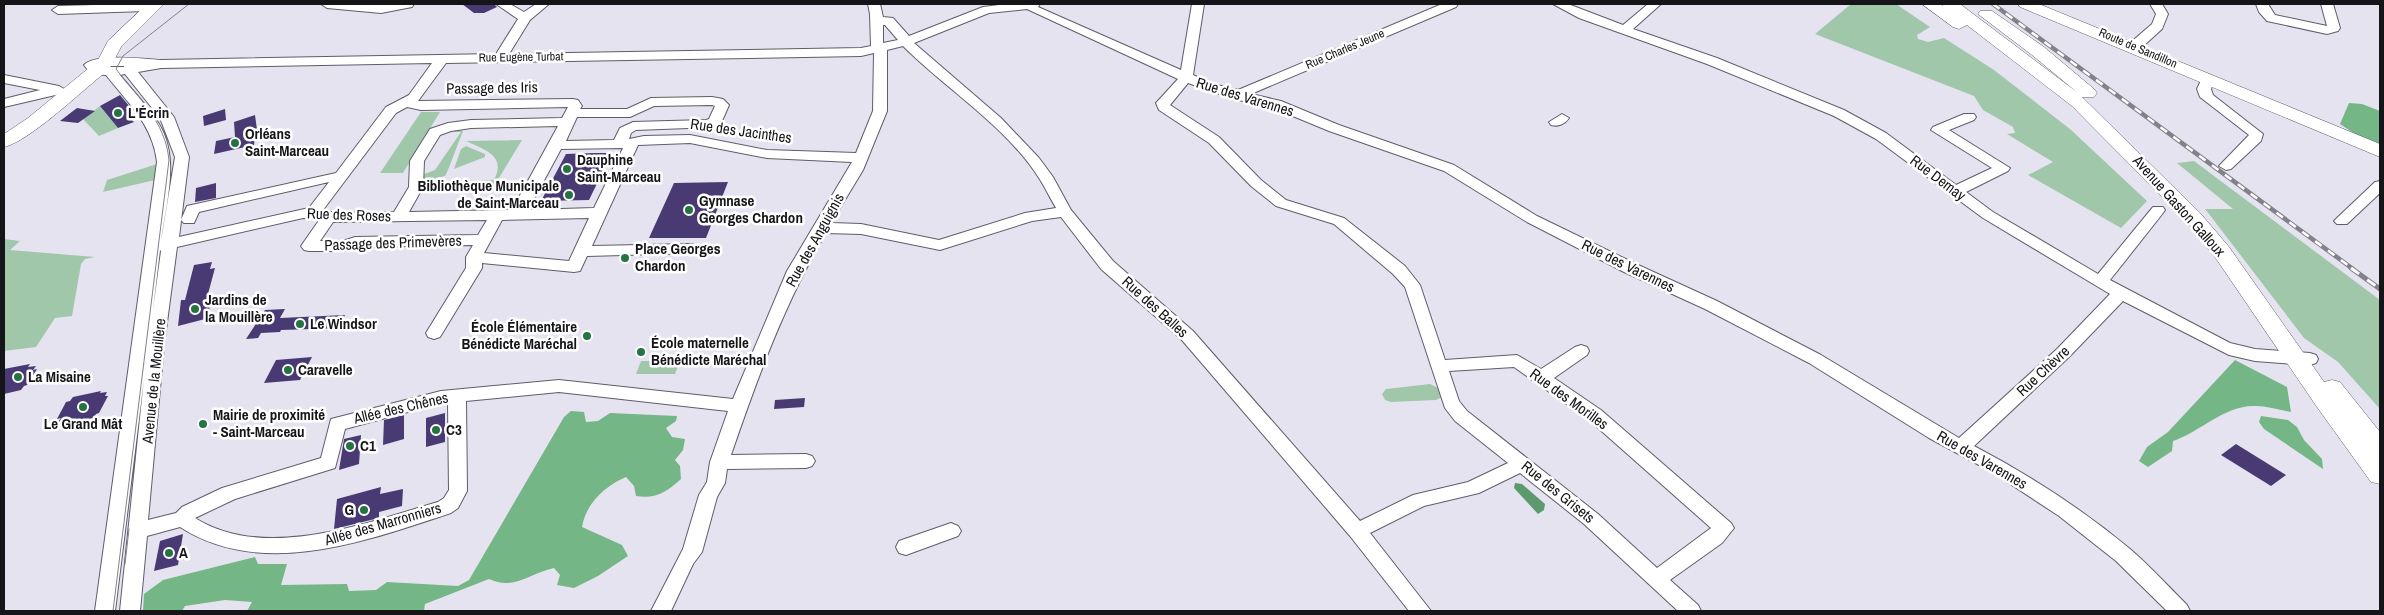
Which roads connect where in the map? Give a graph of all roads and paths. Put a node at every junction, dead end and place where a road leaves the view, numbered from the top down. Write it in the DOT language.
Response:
graph roads {
  1 [pos="326,4"];
  2 [pos="408,4"];
  3 [pos="502,4"];
  4 [pos="543,4"];
  5 [pos="874,4"];
  6 [pos="1032,4"];
  7 [pos="1198,4"];
  8 [pos="1452,4"];
  9 [pos="1560,4"];
  10 [pos="1655,4"];
  11 [pos="1930,4"];
  12 [pos="1950,4"];
  13 [pos="1972,4"];
  14 [pos="2026,4"];
  15 [pos="2033,4"];
  16 [pos="2156,4"];
  17 [pos="2262,4"];
  18 [pos="2327,4"];
  19 [pos="150,5"];
  20 [pos="58,10"];
  21 [pos="525,18"];
  22 [pos="2068,19"];
  23 [pos="877,21"];
  24 [pos="1624,30"];
  25 [pos="906,42"];
  26 [pos="2133,47"];
  27 [pos="881,49"];
  28 [pos="442,58"];
  29 [pos="500,58"];
  30 [pos="131,66"];
  31 [pos="100,68"];
  32 [pos="4,78"];
  33 [pos="1186,78"];
  34 [pos="2208,79"];
  35 [pos="58,95"];
  36 [pos="1239,96"];
  37 [pos="2076,101"];
  38 [pos="4,103"];
  39 [pos="408,103"];
  40 [pos="571,114"];
  41 [pos="1969,117"];
  42 [pos="4,142"];
  43 [pos="626,143"];
  44 [pos="556,145"];
  45 [pos="2380,151"];
  46 [pos="172,154"];
  47 [pos="862,158"];
  48 [pos="2226,166"];
  49 [pos="341,177"];
  50 [pos="2380,185"];
  51 [pos="1955,191"];
  52 [pos="2158,210"];
  53 [pos="1065,212"];
  54 [pos="313,213"];
  55 [pos="598,213"];
  56 [pos="497,215"];
  57 [pos="517,215"];
  58 [pos="329,217"];
  59 [pos="398,217"];
  60 [pos="189,220"];
  61 [pos="2342,221"];
  62 [pos="822,228"];
  63 [pos="2215,231"];
  64 [pos="483,240"];
  65 [pos="690,249"];
  66 [pos="582,251"];
  67 [pos="161,252"];
  68 [pos="474,257"];
  69 [pos="2100,282"];
  70 [pos="2121,293"];
  71 [pos="434,333"];
  72 [pos="1581,351"];
  73 [pos="2302,358"];
  74 [pos="1439,366"];
  75 [pos="1542,378"];
  76 [pos="457,396"];
  77 [pos="739,406"];
  78 [pos="1961,447"];
  79 [pos="2380,448"];
  80 [pos="806,461"];
  81 [pos="719,462"];
  82 [pos="1523,464"];
  83 [pos="2380,475"];
  84 [pos="182,519"];
  85 [pos="138,531"];
  86 [pos="951,531"];
  87 [pos="1357,531"];
  88 [pos="906,548"];
  89 [pos="1656,579"];
  90 [pos="105,611"];
  91 [pos="130,611"];
  92 [pos="661,611"];
  93 [pos="1421,611"];
  94 [pos="1691,611"];
  95 [pos="2180,611"];
  1 -- 2 [label="street"];
  3 -- 21 [label="street"];
  4 -- 21 [label="street"];
  5 -- 23 [label="street, Rue des Anguignis"];
  6 -- 25 [label="street"];
  6 -- 33 [label="street, Rue des Varennes"];
  7 -- 33 [label="street"];
  8 -- 36 [label="street, Rue Charles Jeune"];
  9 -- 24 [label="street, Rue Demay"];
  10 -- 24 [label="street"];
  11 -- 37 [label="main road"];
  12 -- 37 [label="main road, Avenue Gaston Galloux"];
  13 -- 63 [label="main road"];
  14 -- 22 [label="main road"];
  15 -- 22 [label="main road"];
  16 -- 26 [label="street"];
  17 -- 18 [label="street"];
  19 -- 20 [label="street"];
  19 -- 31 [label="main road"];
  21 -- 29 [label="street"];
  22 -- 26 [label="main road, Route de Sandillon"];
  23 -- 25 [label="street, Rue des Balles"];
  23 -- 27 [label="street, Rue des Anguignis"];
  24 -- 51 [label="street, Rue Demay"];
  25 -- 27 [label="street"];
  25 -- 53 [label="street, Rue des Balles"];
  26 -- 34 [label="main road, Route de Sandillon"];
  27 -- 29 [label="street, Rue Eugène Turbat"];
  27 -- 47 [label="street, Rue des Anguignis"];
  28 -- 29 [label="street, Rue Eugène Turbat"];
  28 -- 30 [label="street, Rue Eugène Turbat"];
  28 -- 39 [label="street"];
  30 -- 31 [label="street, Rue Eugène Turbat"];
  30 -- 46 [label="street, Avenue de la Mouillère"];
  31 -- 35 [label="main road"];
  31 -- 46 [label="street, Avenue de la Mouillère"];
  32 -- 35 [label="street"];
  33 -- 36 [label="street, Rue des Varennes"];
  33 -- 74 [label="street, Rue des Grisets"];
  34 -- 45 [label="main road, Route de Sandillon"];
  34 -- 48 [label="street"];
  35 -- 38 [label="street"];
  35 -- 42 [label="main road"];
  36 -- 78 [label="street, Rue des Varennes"];
  37 -- 63 [label="main road"];
  37 -- 73 [label="main road, Avenue Gaston Galloux"];
  39 -- 40 [label="street, Passage des Iris"];
  39 -- 49 [label="street"];
  40 -- 43 [label="street"];
  40 -- 44 [label="street"];
  40 -- 59 [label="street"];
  41 -- 51 [label="street"];
  43 -- 44 [label="street, Rue des Jacinthes"];
  43 -- 47 [label="street, Rue des Jacinthes"];
  43 -- 55 [label="street"];
  44 -- 57 [label="street"];
  46 -- 67 [label="street, Avenue de la Mouillère"];
  47 -- 62 [label="street, Rue des Anguignis"];
  49 -- 54 [label="street"];
  49 -- 60 [label="street"];
  50 -- 61 [label="street"];
  51 -- 69 [label="street, Rue Demay"];
  52 -- 69 [label="street"];
  53 -- 62 [label="street"];
  53 -- 87 [label="street, Rue des Balles"];
  54 -- 58 [label="street, Rue des Roses"];
  54 -- 67 [label="street, Rue des Roses"];
  55 -- 57 [label="street, Rue des Roses"];
  55 -- 66 [label="street"];
  56 -- 57 [label="street, Rue des Roses"];
  56 -- 59 [label="street, Rue des Roses"];
  56 -- 64 [label="street"];
  58 -- 59 [label="street, Rue des Roses"];
  58 -- 64 [label="street, Passage des Primevères"];
  62 -- 77 [label="street, Rue des Anguignis"];
  63 -- 73 [label="main road, Avenue Gaston Galloux"];
  64 -- 68 [label="street"];
  65 -- 66 [label="street"];
  66 -- 68 [label="street"];
  67 -- 85 [label="street, Avenue de la Mouillère"];
  67 -- 90 [label="street, Avenue de la Mouillère"];
  68 -- 71 [label="street"];
  69 -- 70 [label="street, Rue Demay"];
  70 -- 73 [label="street, Rue Demay"];
  70 -- 78 [label="street, Rue Chèvre"];
  72 -- 75 [label="street"];
  73 -- 79 [label="main road, Avenue Gaston Galloux"];
  73 -- 83 [label="main road, Avenue Gaston Galloux"];
  74 -- 75 [label="street, Rue des Morilles"];
  74 -- 82 [label="street, Rue des Grisets"];
  75 -- 89 [label="street, Rue des Morilles"];
  76 -- 77 [label="street, Allée des Chênes"];
  76 -- 84 [label="street, Allée des Chênes"];
  76 -- 84 [label="street, Allée des Marronniers"];
  77 -- 81 [label="street, Rue des Anguignis"];
  78 -- 95 [label="street, Rue des Varennes"];
  80 -- 81 [label="street"];
  81 -- 92 [label="street, Rue des Anguignis"];
  82 -- 87 [label="street"];
  82 -- 89 [label="street, Rue des Grisets"];
  84 -- 85 [label="street, Allée des Chênes"];
  85 -- 91 [label="street, Avenue de la Mouillère"];
  86 -- 88 [label="street"];
  87 -- 93 [label="street, Rue des Balles"];
  89 -- 94 [label="street, Rue des Grisets"];
}
